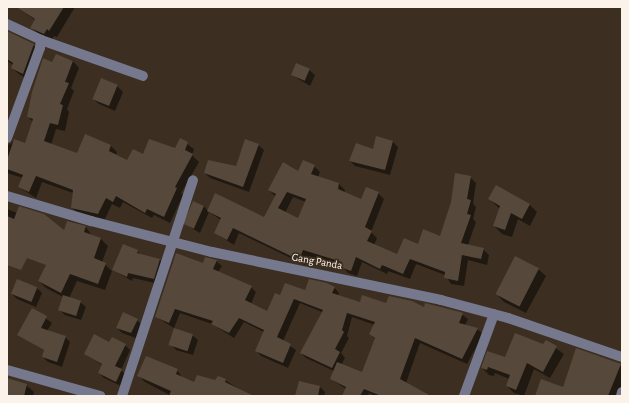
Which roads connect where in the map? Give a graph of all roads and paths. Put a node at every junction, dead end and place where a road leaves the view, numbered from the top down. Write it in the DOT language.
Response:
graph roads {
  1 [pos="7,24"];
  2 [pos="40,40"];
  3 [pos="143,76"];
  4 [pos="7,138"];
  5 [pos="193,180"];
  6 [pos="7,196"];
  7 [pos="171,242"];
  8 [pos="494,314"];
  9 [pos="622,357"];
  10 [pos="7,370"];
  11 [pos="622,392"];
  12 [pos="100,396"];
  13 [pos="122,396"];
  14 [pos="464,396"];
  15 [pos="621,396"];
  1 -- 2 [label="street"];
  2 -- 3 [label="street"];
  2 -- 4 [label="street"];
  5 -- 7 [label="street"];
  6 -- 7 [label="street, Gang Panda"];
  7 -- 8 [label="street, Gang Panda"];
  7 -- 13 [label="street"];
  8 -- 9 [label="street, Gang Panda"];
  8 -- 14 [label="street"];
  10 -- 12 [label="street"];
  11 -- 15 [label="street"];
}
